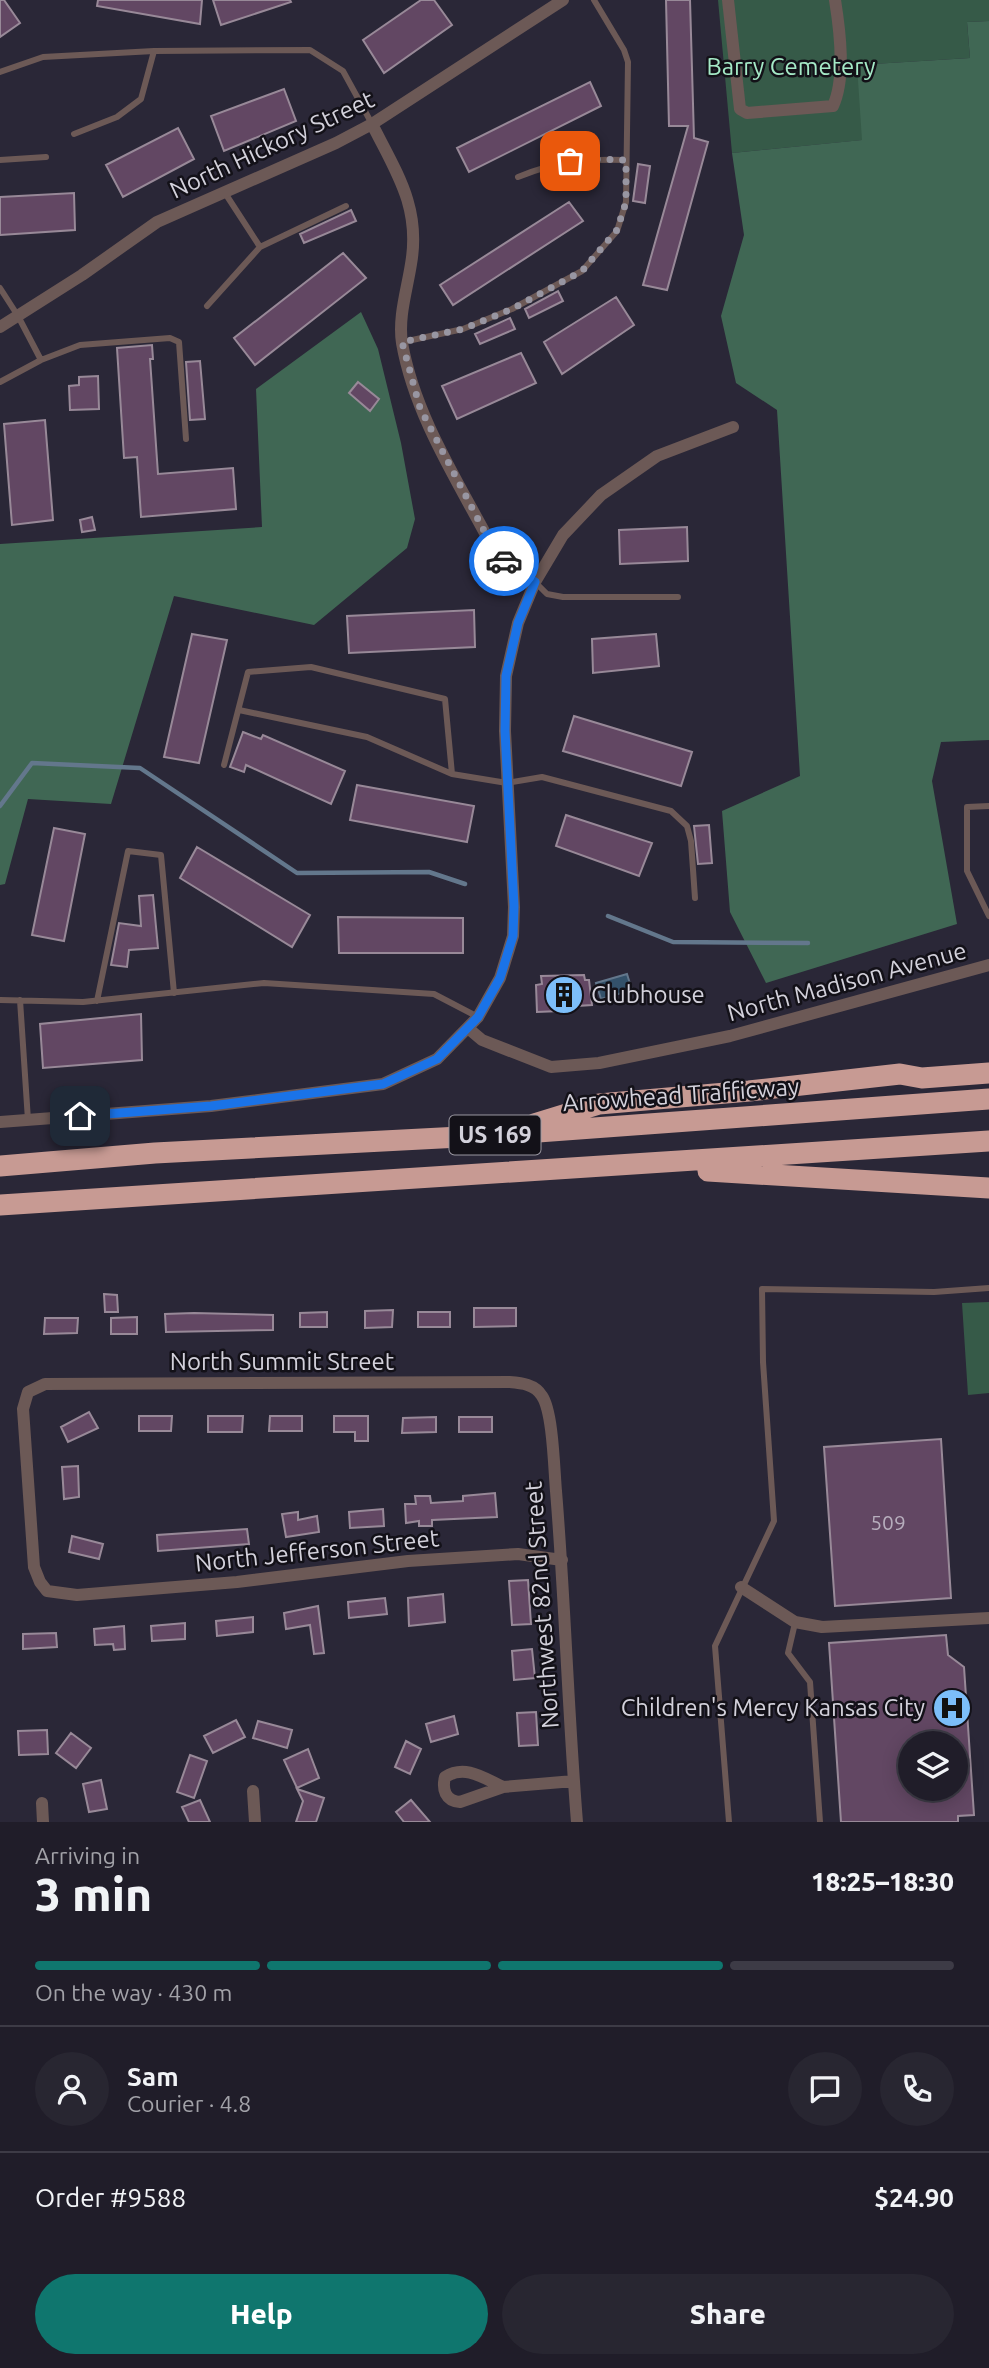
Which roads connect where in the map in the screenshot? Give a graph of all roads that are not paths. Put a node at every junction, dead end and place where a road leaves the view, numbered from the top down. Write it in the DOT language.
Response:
graph roads {
  1 [pos="562,0"];
  2 [pos="594,0"];
  3 [pos="728,0"];
  4 [pos="835,0"];
  5 [pos="154,51"];
  6 [pos="0,72"];
  7 [pos="372,124"];
  8 [pos="74,134"];
  9 [pos="46,157"];
  10 [pos="0,160"];
  11 [pos="626,160"];
  12 [pos="518,177"];
  13 [pos="224,192"];
  14 [pos="346,205"];
  15 [pos="260,247"];
  16 [pos="0,288"];
  17 [pos="207,306"];
  18 [pos="18,316"];
  19 [pos="0,327"];
  20 [pos="402,342"];
  21 [pos="41,360"];
  22 [pos="0,382"];
  23 [pos="733,427"];
  24 [pos="186,439"];
  25 [pos="535,582"];
  26 [pos="678,597"];
  27 [pos="239,710"];
  28 [pos="224,765"];
  29 [pos="452,774"];
  30 [pos="507,783"];
  31 [pos="989,806"];
  32 [pos="695,898"];
  33 [pos="989,916"];
  34 [pos="989,965"];
  35 [pos="174,993"];
  36 [pos="0,1000"];
  37 [pos="20,1000"];
  38 [pos="97,1001"];
  39 [pos="478,1017"];
  40 [pos="469,1029"];
  41 [pos="989,1058"];
  42 [pos="989,1073"];
  43 [pos="900,1074"];
  44 [pos="989,1099"];
  45 [pos="28,1120"];
  46 [pos="0,1122"];
  47 [pos="498,1135"];
  48 [pos="989,1141"];
  49 [pos="0,1166"];
  50 [pos="625,1166"];
  51 [pos="989,1188"];
  52 [pos="0,1205"];
  53 [pos="989,1288"];
  54 [pos="537,1389"];
  55 [pos="28,1392"];
  56 [pos="562,1560"];
  57 [pos="741,1587"];
  58 [pos="989,1618"];
  59 [pos="796,1622"];
  60 [pos="574,1781"];
  61 [pos="503,1787"];
  62 [pos="253,1791"];
  63 [pos="42,1802"];
  64 [pos="43,1822"];
  65 [pos="255,1822"];
  66 [pos="578,1822"];
  67 [pos="729,1822"];
  68 [pos="820,1822"];
  1 -- 7 [label="street, North Hickory Street"];
  2 -- 11 [label="lane"];
  3 -- 4 [label="street"];
  5 -- 6 [label="lane"];
  5 -- 7 [label="lane"];
  5 -- 8 [label="lane"];
  7 -- 13 [label="street, North Hickory Street"];
  7 -- 20 [label="street"];
  9 -- 10 [label="lane"];
  11 -- 12 [label="lane"];
  11 -- 20 [label="lane"];
  13 -- 15 [label="lane"];
  13 -- 18 [label="street, North Hickory Street"];
  14 -- 15 [label="lane"];
  15 -- 17 [label="lane"];
  16 -- 18 [label="lane"];
  18 -- 19 [label="street, North Hickory Street"];
  18 -- 21 [label="lane"];
  20 -- 25 [label="street"];
  21 -- 22 [label="lane"];
  21 -- 24 [label="lane"];
  23 -- 25 [label="street"];
  25 -- 26 [label="lane"];
  25 -- 30 [label="street"];
  27 -- 28 [label="lane"];
  27 -- 29 [label="lane"];
  27 -- 29 [label="lane"];
  29 -- 30 [label="lane"];
  30 -- 32 [label="lane"];
  30 -- 39 [label="street"];
  31 -- 33 [label="lane"];
  34 -- 40 [label="street, North Madison Avenue"];
  35 -- 38 [label="lane"];
  35 -- 38 [label="lane"];
  35 -- 39 [label="lane"];
  36 -- 37 [label="lane"];
  37 -- 38 [label="lane"];
  37 -- 45 [label="lane"];
  39 -- 40 [label="street"];
  40 -- 45 [label="street"];
  41 -- 43 [label="highway"];
  42 -- 43 [label="highway"];
  43 -- 47 [label="highway"];
  44 -- 47 [label="highway, Arrowhead Trafficway / US 169"];
  45 -- 46 [label="street"];
  47 -- 49 [label="highway, Arrowhead Trafficway / US 169"];
  48 -- 50 [label="highway, US 169"];
  50 -- 51 [label="highway"];
  50 -- 52 [label="highway, US 169"];
  53 -- 57 [label="lane"];
  54 -- 55 [label="street, North Summit Street"];
  54 -- 56 [label="street, Northwest 82nd Street"];
  55 -- 56 [label="street, North Jefferson Street"];
  56 -- 60 [label="street, Northwest 82nd Street"];
  57 -- 59 [label="street"];
  57 -- 67 [label="lane"];
  58 -- 59 [label="street"];
  59 -- 68 [label="lane"];
  60 -- 61 [label="street"];
  60 -- 66 [label="street, Northwest 82nd Street"];
  62 -- 65 [label="street"];
  63 -- 64 [label="street"];
}
